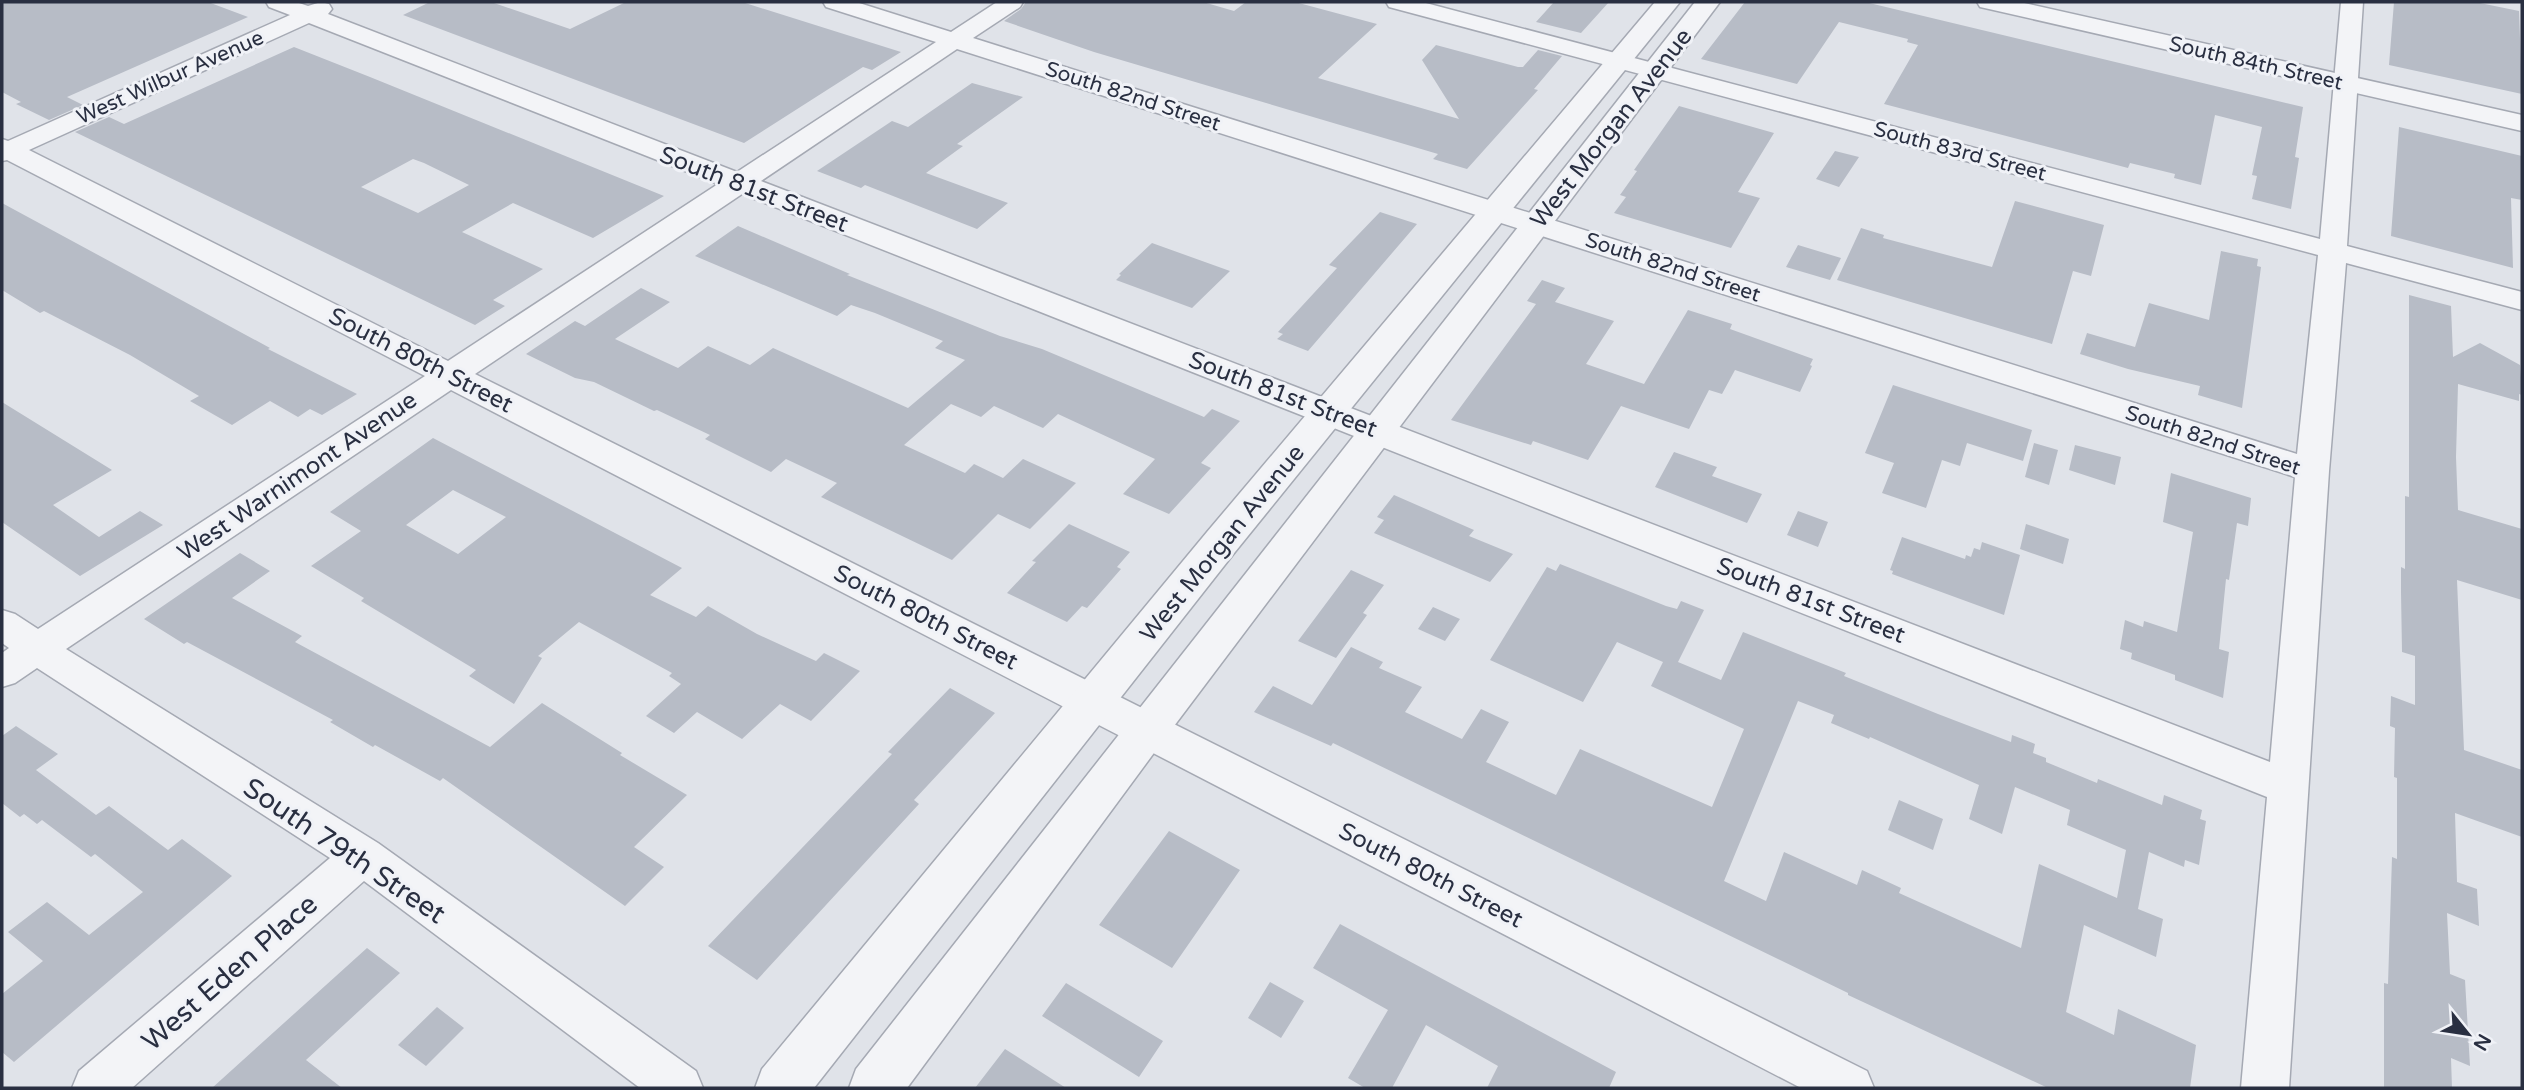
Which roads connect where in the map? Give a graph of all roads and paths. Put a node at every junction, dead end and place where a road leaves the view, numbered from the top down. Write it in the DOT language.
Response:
graph roads {
  1 [pos="277,2"];
  2 [pos="338,2"];
  3 [pos="834,2"];
  4 [pos="1012,2"];
  5 [pos="1397,2"];
  6 [pos="1668,2"];
  7 [pos="1708,2"];
  8 [pos="1989,2"];
  9 [pos="2352,2"];
  10 [pos="308,15"];
  11 [pos="955,40"];
  12 [pos="1638,66"];
  13 [pos="2345,83"];
  14 [pos="2522,123"];
  15 [pos="4,150"];
  16 [pos="737,184"];
  17 [pos="1495,211"];
  18 [pos="1537,224"];
  19 [pos="2333,251"];
  20 [pos="2522,301"];
  21 [pos="449,375"];
  22 [pos="1328,411"];
  23 [pos="1378,430"];
  24 [pos="2312,471"];
  25 [pos="2,624"];
  26 [pos="36,649"];
  27 [pos="2,672"];
  28 [pos="1093,702"];
  29 [pos="1147,729"];
  30 [pos="2288,787"];
  31 [pos="363,856"];
  32 [pos="96,1088"];
  33 [pos="679,1088"];
  34 [pos="781,1088"];
  35 [pos="875,1088"];
  36 [pos="1850,1088"];
  37 [pos="2265,1088"];
  1 -- 10 [label="street, South 81st Street"];
  2 -- 10 [label="street, West Wilbur Avenue"];
  3 -- 11 [label="street, South 82nd Street"];
  4 -- 11 [label="street, West Warnimont Avenue"];
  5 -- 12 [label="street, South 83rd Street"];
  6 -- 12 [label="street, West Morgan Avenue"];
  7 -- 12 [label="street, West Morgan Avenue"];
  8 -- 13 [label="street, South 84th Street"];
  9 -- 13 [label="street"];
  10 -- 15 [label="street, West Wilbur Avenue"];
  10 -- 16 [label="street, South 81st Street"];
  11 -- 16 [label="street, West Warnimont Avenue"];
  11 -- 17 [label="street, South 82nd Street"];
  12 -- 17 [label="street, West Morgan Avenue"];
  12 -- 18 [label="street, West Morgan Avenue"];
  12 -- 19 [label="street, South 83rd Street"];
  13 -- 14 [label="street, South 84th Street"];
  13 -- 19 [label="street"];
  15 -- 21 [label="street, South 80th Street"];
  16 -- 21 [label="street, West Warnimont Avenue"];
  16 -- 22 [label="street, South 81st Street"];
  17 -- 18 [label="street, South 82nd Street"];
  17 -- 22 [label="street, West Morgan Avenue"];
  18 -- 23 [label="street, West Morgan Avenue"];
  18 -- 24 [label="street, South 82nd Street"];
  19 -- 20 [label="street, South 83rd Street"];
  19 -- 24 [label="street"];
  21 -- 26 [label="street, West Warnimont Avenue"];
  21 -- 28 [label="street, South 80th Street"];
  22 -- 23 [label="street, South 81st Street"];
  22 -- 28 [label="street, West Morgan Avenue"];
  23 -- 29 [label="street, West Morgan Avenue"];
  23 -- 30 [label="street, South 81st Street"];
  24 -- 30 [label="street"];
  25 -- 26 [label="street, South 79th Street"];
  26 -- 27 [label="street, West Warnimont Avenue"];
  26 -- 31 [label="street, South 79th Street"];
  28 -- 29 [label="street, South 80th Street"];
  28 -- 34 [label="street, West Morgan Avenue"];
  29 -- 35 [label="street, West Morgan Avenue"];
  29 -- 36 [label="street, South 80th Street"];
  30 -- 37 [label="street"];
  31 -- 32 [label="street, West Eden Place"];
  31 -- 33 [label="street, South 79th Street"];
}
